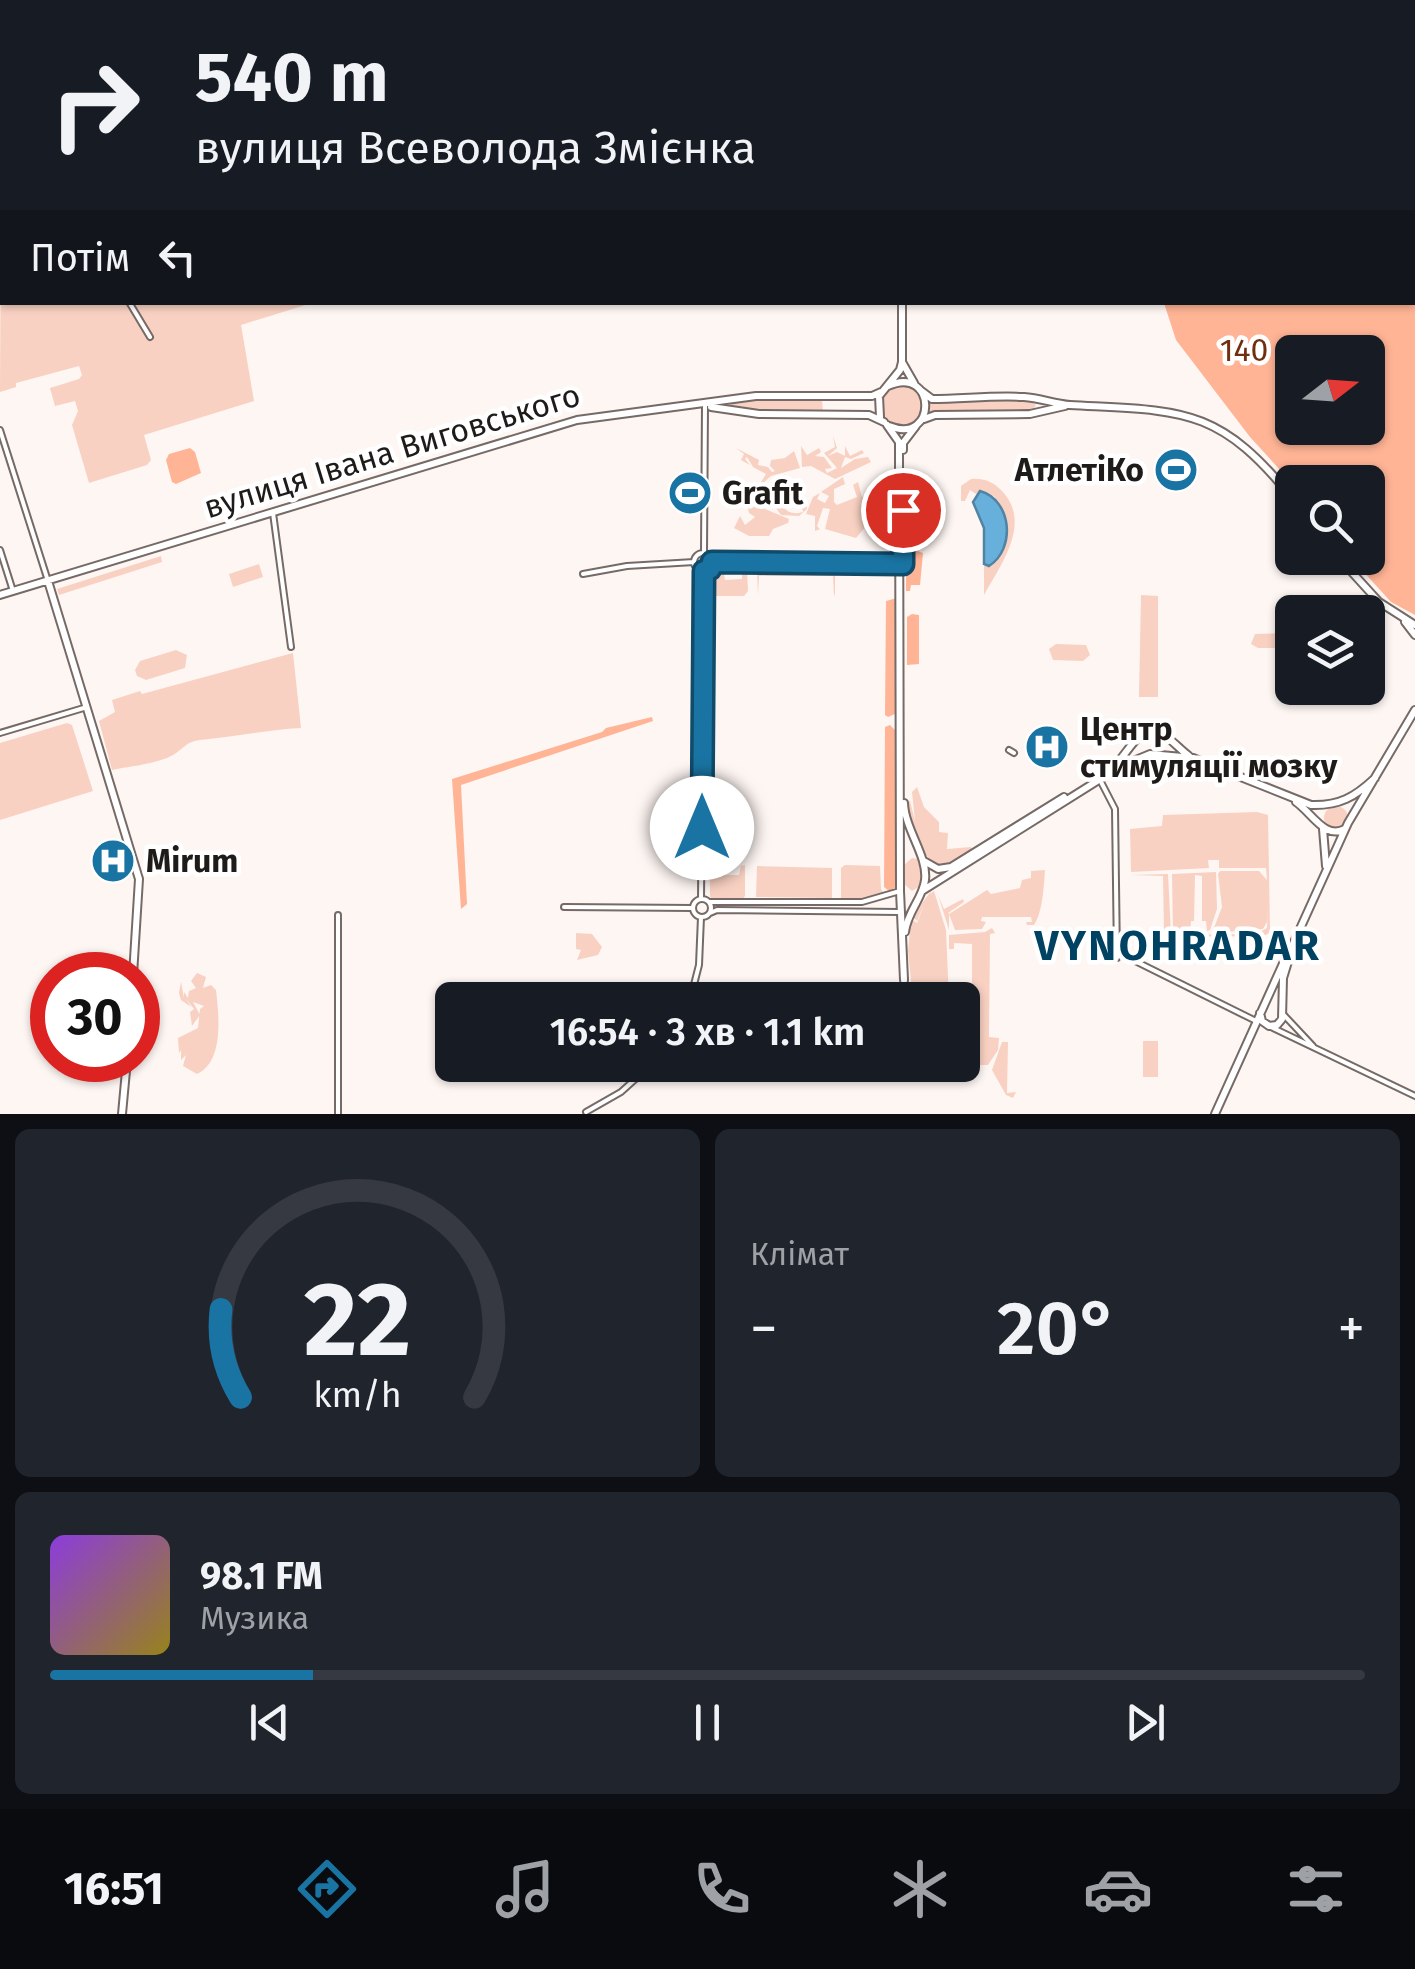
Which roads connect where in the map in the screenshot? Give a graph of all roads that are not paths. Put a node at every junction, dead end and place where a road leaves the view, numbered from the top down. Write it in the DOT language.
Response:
graph roads {
  1 [pos="131,305"];
  2 [pos="902,305"];
  3 [pos="150,338"];
  4 [pos="902,362"];
  5 [pos="919,388"];
  6 [pos="885,389"];
  7 [pos="1033,398"];
  8 [pos="705,405"];
  9 [pos="1068,405"];
  10 [pos="1034,413"];
  11 [pos="885,424"];
  12 [pos="918,424"];
  13 [pos="0,430"];
  14 [pos="1275,479"];
  15 [pos="273,513"];
  16 [pos="0,550"];
  17 [pos="704,553"];
  18 [pos="694,562"];
  19 [pos="712,562"];
  20 [pos="901,564"];
  21 [pos="704,571"];
  22 [pos="583,574"];
  23 [pos="1354,575"];
  24 [pos="48,581"];
  25 [pos="13,591"];
  26 [pos="0,595"];
  27 [pos="1401,618"];
  28 [pos="1415,626"];
  29 [pos="1415,635"];
  30 [pos="291,647"];
  31 [pos="86,707"];
  32 [pos="1415,710"];
  33 [pos="0,733"];
  34 [pos="1161,734"];
  35 [pos="1139,740"];
  36 [pos="1152,754"];
  37 [pos="1193,758"];
  38 [pos="1375,778"];
  39 [pos="1100,780"];
  40 [pos="1295,801"];
  41 [pos="1332,805"];
  42 [pos="1347,825"];
  43 [pos="1322,826"];
  44 [pos="922,859"];
  45 [pos="900,865"];
  46 [pos="1326,870"];
  47 [pos="900,886"];
  48 [pos="922,891"];
  49 [pos="701,899"];
  50 [pos="709,902"];
  51 [pos="564,907"];
  52 [pos="694,908"];
  53 [pos="710,913"];
  54 [pos="901,913"];
  55 [pos="338,915"];
  56 [pos="701,918"];
  57 [pos="1117,944"];
  58 [pos="1292,947"];
  59 [pos="902,951"];
  60 [pos="134,952"];
  61 [pos="1124,957"];
  62 [pos="904,980"];
  63 [pos="695,982"];
  64 [pos="1282,1011"];
  65 [pos="1260,1014"];
  66 [pos="1267,1026"];
  67 [pos="1252,1034"];
  68 [pos="1316,1049"];
  69 [pos="125,1082"];
  70 [pos="631,1082"];
  71 [pos="1415,1096"];
  72 [pos="586,1112"];
  73 [pos="122,1114"];
  74 [pos="338,1114"];
  75 [pos="1215,1114"];
  1 -- 3 [label="street"];
  2 -- 4 [label="main road"];
  4 -- 5 [label="main road"];
  4 -- 6 [label="main road"];
  5 -- 6 [label="main road"];
  5 -- 7 [label="main road"];
  5 -- 12 [label="main road"];
  6 -- 8 [label="main road, вулиця Івана Виговського"];
  6 -- 11 [label="main road"];
  7 -- 9 [label="main road"];
  7 -- 10 [label="main road"];
  8 -- 11 [label="main road, вулиця Івана Виговського"];
  8 -- 15 [label="main road, вулиця Івана Виговського"];
  8 -- 17 [label="street"];
  9 -- 10 [label="main road"];
  9 -- 14 [label="main road"];
  10 -- 12 [label="main road"];
  11 -- 12 [label="main road"];
  11 -- 20 [label="main road"];
  12 -- 20 [label="main road"];
  13 -- 24 [label="street"];
  15 -- 24 [label="main road, вулиця Івана Виговського"];
  15 -- 30 [label="street"];
  16 -- 25 [label="street"];
  17 -- 18 [label="street"];
  17 -- 19 [label="street"];
  18 -- 21 [label="street"];
  18 -- 22 [label="street"];
  19 -- 20 [label="street"];
  19 -- 21 [label="street"];
  20 -- 44 [label="main road"];
  20 -- 45 [label="main road"];
  21 -- 49 [label="street"];
  23 -- 27 [label="main road"];
  24 -- 25 [label="main road"];
  24 -- 31 [label="main road"];
  25 -- 26 [label="main road"];
  27 -- 28 [label="main road"];
  27 -- 29 [label="main road"];
  31 -- 33 [label="street"];
  31 -- 60 [label="main road"];
  32 -- 38 [label="main road"];
  34 -- 35 [label="main road"];
  34 -- 36 [label="main road"];
  34 -- 37 [label="main road"];
  35 -- 36 [label="main road"];
  35 -- 44 [label="main road"];
  36 -- 37 [label="main road"];
  36 -- 39 [label="main road"];
  37 -- 40 [label="main road"];
  38 -- 41 [label="main road"];
  38 -- 42 [label="main road"];
  39 -- 48 [label="main road"];
  39 -- 57 [label="street"];
  40 -- 41 [label="main road"];
  40 -- 43 [label="main road"];
  41 -- 42 [label="main road"];
  41 -- 43 [label="main road"];
  42 -- 43 [label="main road"];
  42 -- 46 [label="main road"];
  43 -- 46 [label="main road"];
  44 -- 45 [label="main road"];
  44 -- 48 [label="main road"];
  45 -- 47 [label="main road"];
  46 -- 58 [label="main road"];
  47 -- 48 [label="main road"];
  47 -- 50 [label="street"];
  47 -- 54 [label="main road"];
  48 -- 59 [label="main road"];
  49 -- 50 [label="street"];
  49 -- 52 [label="street"];
  50 -- 53 [label="street"];
  51 -- 52 [label="street"];
  52 -- 56 [label="street"];
  53 -- 54 [label="street"];
  53 -- 56 [label="street"];
  54 -- 59 [label="main road"];
  55 -- 74 [label="street"];
  56 -- 63 [label="street"];
  57 -- 61 [label="street"];
  57 -- 61 [label="street"];
  58 -- 64 [label="main road"];
  58 -- 65 [label="main road"];
  59 -- 62 [label="main road"];
  61 -- 65 [label="street"];
  64 -- 65 [label="main road"];
  64 -- 66 [label="main road"];
  64 -- 68 [label="street"];
  65 -- 66 [label="main road"];
  65 -- 67 [label="main road"];
  66 -- 67 [label="main road"];
  66 -- 68 [label="street"];
  67 -- 75 [label="main road"];
  68 -- 71 [label="street"];
  69 -- 73 [label="main road"];
  70 -- 72 [label="street"];
}
